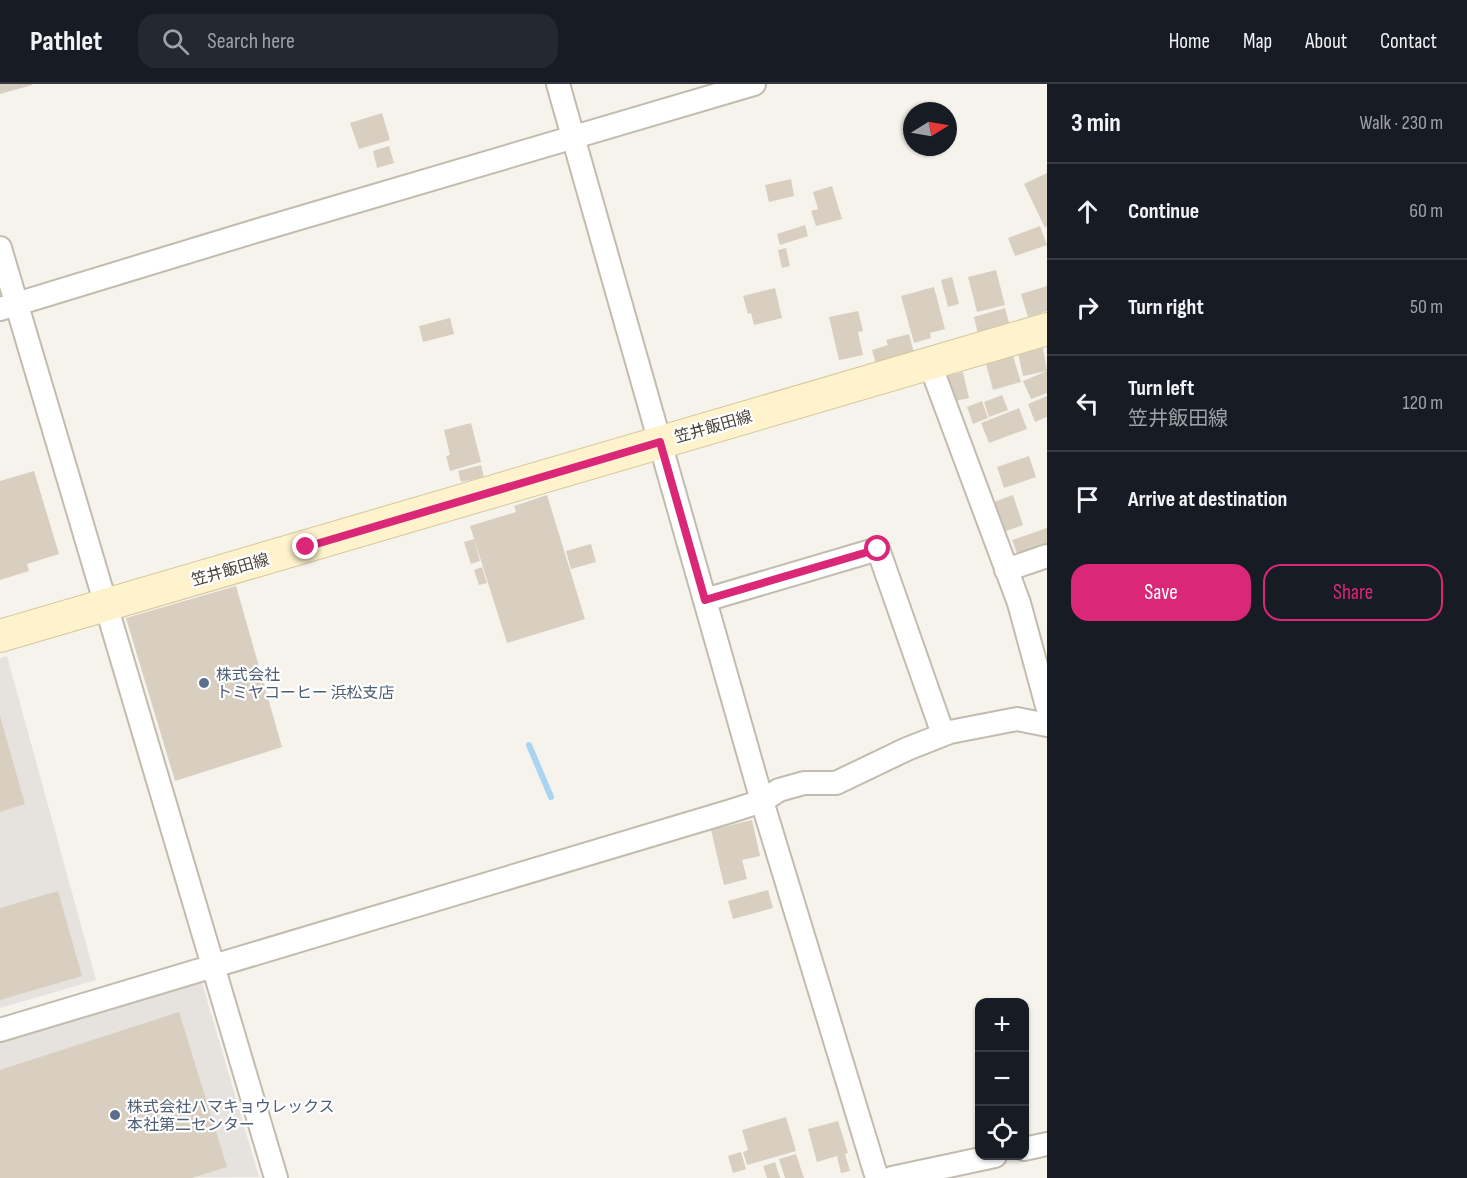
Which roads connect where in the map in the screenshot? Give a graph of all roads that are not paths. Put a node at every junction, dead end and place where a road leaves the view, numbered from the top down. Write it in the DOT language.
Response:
graph roads {
  1 [pos="558,84"];
  2 [pos="754,84"];
  3 [pos="573,138"];
  4 [pos="0,248"];
  5 [pos="8,307"];
  6 [pos="1047,329"];
  7 [pos="930,364"];
  8 [pos="660,442"];
  9 [pos="1047,556"];
  10 [pos="1006,570"];
  11 [pos="705,600"];
  12 [pos="106,604"];
  13 [pos="0,636"];
  14 [pos="1047,706"];
  15 [pos="1047,725"];
  16 [pos="943,734"];
  17 [pos="762,801"];
  18 [pos="214,966"];
  19 [pos="0,1030"];
  20 [pos="1047,1144"];
  21 [pos="1029,1148"];
  22 [pos="975,1159"];
  23 [pos="276,1178"];
  24 [pos="877,1178"];
  25 [pos="892,1178"];
  1 -- 3 [label="street"];
  2 -- 3 [label="street"];
  3 -- 5 [label="street"];
  3 -- 8 [label="street"];
  4 -- 5 [label="street"];
  5 -- 12 [label="street"];
  6 -- 7 [label="main road, 笠井飯田線"];
  7 -- 8 [label="main road, 笠井飯田線"];
  7 -- 10 [label="street"];
  8 -- 11 [label="street"];
  8 -- 12 [label="main road, 笠井飯田線"];
  9 -- 10 [label="street"];
  10 -- 14 [label="street"];
  11 -- 16 [label="street"];
  11 -- 17 [label="street"];
  12 -- 13 [label="main road, 笠井飯田線"];
  12 -- 18 [label="street"];
  15 -- 16 [label="street"];
  16 -- 17 [label="street"];
  17 -- 18 [label="street"];
  17 -- 24 [label="street"];
  18 -- 19 [label="street"];
  18 -- 23 [label="street"];
  20 -- 21 [label="street"];
  22 -- 25 [label="street"];
}
